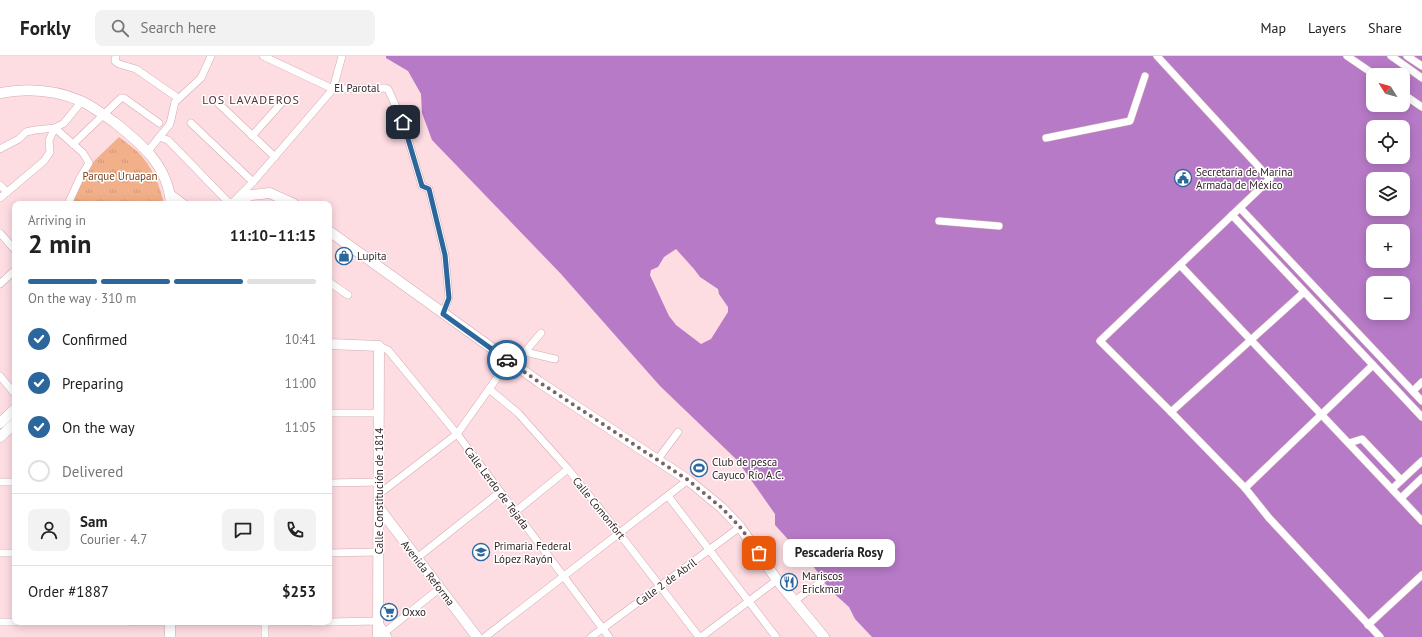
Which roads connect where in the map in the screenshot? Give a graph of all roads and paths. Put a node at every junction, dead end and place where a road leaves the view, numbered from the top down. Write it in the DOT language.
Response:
graph roads {
  1 [pos="116,56"];
  2 [pos="210,56"];
  3 [pos="263,56"];
  4 [pos="342,56"];
  5 [pos="1157,56"];
  6 [pos="1347,56"];
  7 [pos="1391,56"];
  8 [pos="1407,56"];
  9 [pos="1422,66"];
  10 [pos="1366,69"];
  11 [pos="1145,76"];
  12 [pos="1422,78"];
  13 [pos="333,89"];
  14 [pos="0,94"];
  15 [pos="178,98"];
  16 [pos="285,99"];
  17 [pos="1410,99"];
  18 [pos="82,101"];
  19 [pos="219,104"];
  20 [pos="1422,107"];
  21 [pos="104,115"];
  22 [pos="159,123"];
  23 [pos="191,123"];
  24 [pos="54,128"];
  25 [pos="252,136"];
  26 [pos="159,137"];
  27 [pos="1046,138"];
  28 [pos="73,144"];
  29 [pos="0,149"];
  30 [pos="148,151"];
  31 [pos="275,157"];
  32 [pos="253,182"];
  33 [pos="0,185"];
  34 [pos="7,192"];
  35 [pos="170,193"];
  36 [pos="0,198"];
  37 [pos="69,201"];
  38 [pos="171,201"];
  39 [pos="181,201"];
  40 [pos="228,201"];
  41 [pos="234,201"];
  42 [pos="238,201"];
  43 [pos="287,201"];
  44 [pos="1240,208"];
  45 [pos="1232,215"];
  46 [pos="939,221"];
  47 [pos="999,226"];
  48 [pos="0,233"];
  49 [pos="332,233"];
  50 [pos="12,245"];
  51 [pos="1180,265"];
  52 [pos="12,273"];
  53 [pos="0,284"];
  54 [pos="332,284"];
  55 [pos="1304,292"];
  56 [pos="348,295"];
  57 [pos="443,314"];
  58 [pos="541,333"];
  59 [pos="1251,340"];
  60 [pos="332,344"];
  61 [pos="379,346"];
  62 [pos="524,352"];
  63 [pos="555,359"];
  64 [pos="509,361"];
  65 [pos="1373,365"];
  66 [pos="0,376"];
  67 [pos="1422,382"];
  68 [pos="489,389"];
  69 [pos="12,390"];
  70 [pos="1413,391"];
  71 [pos="1422,401"];
  72 [pos="12,412"];
  73 [pos="1171,412"];
  74 [pos="332,413"];
  75 [pos="379,414"];
  76 [pos="1322,415"];
  77 [pos="1422,417"];
  78 [pos="0,423"];
  79 [pos="12,426"];
  80 [pos="678,432"];
  81 [pos="457,434"];
  82 [pos="0,437"];
  83 [pos="1349,443"];
  84 [pos="658,459"];
  85 [pos="1422,461"];
  86 [pos="568,469"];
  87 [pos="1422,478"];
  88 [pos="688,480"];
  89 [pos="1401,480"];
  90 [pos="0,482"];
  91 [pos="12,482"];
  92 [pos="379,482"];
  93 [pos="332,483"];
  94 [pos="1245,488"];
  95 [pos="1392,489"];
  96 [pos="500,492"];
  97 [pos="379,494"];
  98 [pos="668,496"];
  99 [pos="1401,498"];
  100 [pos="378,508"];
  101 [pos="515,512"];
  102 [pos="1422,521"];
  103 [pos="740,527"];
  104 [pos="397,533"];
  105 [pos="619,533"];
  106 [pos="378,548"];
  107 [pos="710,550"];
  108 [pos="0,553"];
  109 [pos="12,553"];
  110 [pos="332,553"];
  111 [pos="417,558"];
  112 [pos="1422,575"];
  113 [pos="564,576"];
  114 [pos="777,580"];
  115 [pos="821,582"];
  116 [pos="659,587"];
  117 [pos="440,588"];
  118 [pos="749,601"];
  119 [pos="794,601"];
  120 [pos="0,622"];
  121 [pos="12,622"];
  122 [pos="332,622"];
  123 [pos="378,622"];
  124 [pos="170,625"];
  125 [pos="266,625"];
  126 [pos="1368,625"];
  127 [pos="603,629"];
  128 [pos="819,635"];
  129 [pos="382,636"];
  130 [pos="170,637"];
  131 [pos="266,637"];
  132 [pos="477,637"];
  133 [pos="485,637"];
  134 [pos="591,637"];
  135 [pos="609,637"];
  136 [pos="700,637"];
  137 [pos="776,637"];
  138 [pos="1380,637"];
  1 -- 15 [label="street"];
  2 -- 15 [label="street"];
  3 -- 13 [label="street, El Parotal"];
  4 -- 13 [label="street"];
  5 -- 44 [label="street"];
  6 -- 10 [label="street"];
  7 -- 12 [label="street"];
  8 -- 9 [label="street"];
  11 -- 27 [label="street"];
  13 -- 31 [label="street"];
  13 -- 57 [label="street, El Parotal"];
  14 -- 18 [label="street"];
  15 -- 26 [label="street"];
  16 -- 25 [label="street"];
  17 -- 20 [label="street"];
  18 -- 21 [label="street"];
  18 -- 24 [label="street"];
  19 -- 25 [label="street"];
  21 -- 22 [label="street"];
  21 -- 28 [label="street"];
  21 -- 30 [label="street"];
  23 -- 32 [label="street"];
  24 -- 28 [label="street"];
  24 -- 29 [label="street"];
  24 -- 34 [label="street"];
  25 -- 31 [label="street"];
  26 -- 30 [label="street"];
  26 -- 40 [label="street"];
  28 -- 37 [label="street"];
  30 -- 35 [label="street"];
  31 -- 32 [label="street"];
  32 -- 41 [label="street"];
  33 -- 34 [label="street"];
  34 -- 36 [label="street"];
  35 -- 38 [label="street"];
  35 -- 39 [label="street"];
  42 -- 43 [label="street"];
  44 -- 45 [label="street"];
  44 -- 70 [label="street"];
  45 -- 51 [label="street"];
  45 -- 55 [label="street"];
  46 -- 47 [label="street"];
  48 -- 50 [label="street"];
  49 -- 57 [label="street"];
  51 -- 59 [label="street"];
  51 -- 73 [label="street"];
  52 -- 53 [label="street"];
  54 -- 56 [label="street"];
  55 -- 59 [label="street"];
  55 -- 65 [label="street"];
  57 -- 64 [label="street"];
  58 -- 62 [label="street"];
  59 -- 73 [label="street"];
  59 -- 76 [label="street"];
  60 -- 61 [label="street"];
  61 -- 75 [label="street, Calle Constitución de 1814"];
  61 -- 81 [label="street, Calle Lerdo de Tejada"];
  62 -- 63 [label="street"];
  62 -- 64 [label="street"];
  64 -- 68 [label="street"];
  64 -- 84 [label="street"];
  65 -- 76 [label="street"];
  65 -- 77 [label="street"];
  66 -- 69 [label="street"];
  67 -- 70 [label="street"];
  68 -- 81 [label="street"];
  68 -- 86 [label="street, Calle Comonfort"];
  70 -- 71 [label="street"];
  72 -- 78 [label="street"];
  73 -- 94 [label="street"];
  74 -- 75 [label="street"];
  75 -- 92 [label="street, Calle Constitución de 1814"];
  76 -- 83 [label="street"];
  76 -- 94 [label="street"];
  79 -- 82 [label="street"];
  80 -- 84 [label="street"];
  81 -- 96 [label="street, Calle Lerdo de Tejada"];
  81 -- 97 [label="street"];
  83 -- 89 [label="street"];
  83 -- 95 [label="street"];
  84 -- 88 [label="street"];
  85 -- 89 [label="street"];
  86 -- 101 [label="street"];
  86 -- 105 [label="street, Calle Comonfort"];
  87 -- 99 [label="street"];
  88 -- 98 [label="street"];
  88 -- 103 [label="street"];
  89 -- 95 [label="street"];
  90 -- 91 [label="street"];
  92 -- 93 [label="street"];
  92 -- 97 [label="street, Calle Constitución de 1814"];
  94 -- 126 [label="street"];
  95 -- 99 [label="street"];
  96 -- 101 [label="street, Calle Lerdo de Tejada"];
  96 -- 111 [label="street"];
  97 -- 100 [label="street, Calle Constitución de 1814"];
  98 -- 105 [label="street"];
  98 -- 107 [label="street"];
  99 -- 102 [label="street"];
  100 -- 104 [label="street, Avenida Reforma"];
  100 -- 106 [label="street, Calle Constitución de 1814"];
  101 -- 113 [label="street, Calle Lerdo de Tejada"];
  103 -- 107 [label="street, Calle 2 de Abril"];
  103 -- 114 [label="street"];
  104 -- 106 [label="street"];
  104 -- 111 [label="street, Avenida Reforma"];
  105 -- 113 [label="street"];
  105 -- 116 [label="street, Calle Comonfort"];
  106 -- 110 [label="street"];
  106 -- 123 [label="street, Calle Constitución de 1814"];
  107 -- 116 [label="street, Calle 2 de Abril"];
  107 -- 118 [label="street"];
  108 -- 109 [label="street"];
  111 -- 117 [label="street, Avenida Reforma"];
  112 -- 126 [label="street"];
  113 -- 127 [label="street, Calle Lerdo de Tejada"];
  113 -- 133 [label="street"];
  114 -- 118 [label="street"];
  114 -- 119 [label="street"];
  115 -- 119 [label="street"];
  116 -- 127 [label="street, Calle 2 de Abril"];
  116 -- 136 [label="street, Calle Comonfort"];
  117 -- 129 [label="street"];
  117 -- 132 [label="street, Avenida Reforma"];
  118 -- 136 [label="street"];
  118 -- 137 [label="street"];
  119 -- 128 [label="street"];
  120 -- 121 [label="street"];
  122 -- 123 [label="street"];
  123 -- 129 [label="street, Calle Constitución de 1814"];
  124 -- 130 [label="street"];
  125 -- 131 [label="street"];
  126 -- 138 [label="street"];
  127 -- 134 [label="street, Calle 2 de Abril"];
  127 -- 135 [label="street, Calle Lerdo de Tejada"];
}
